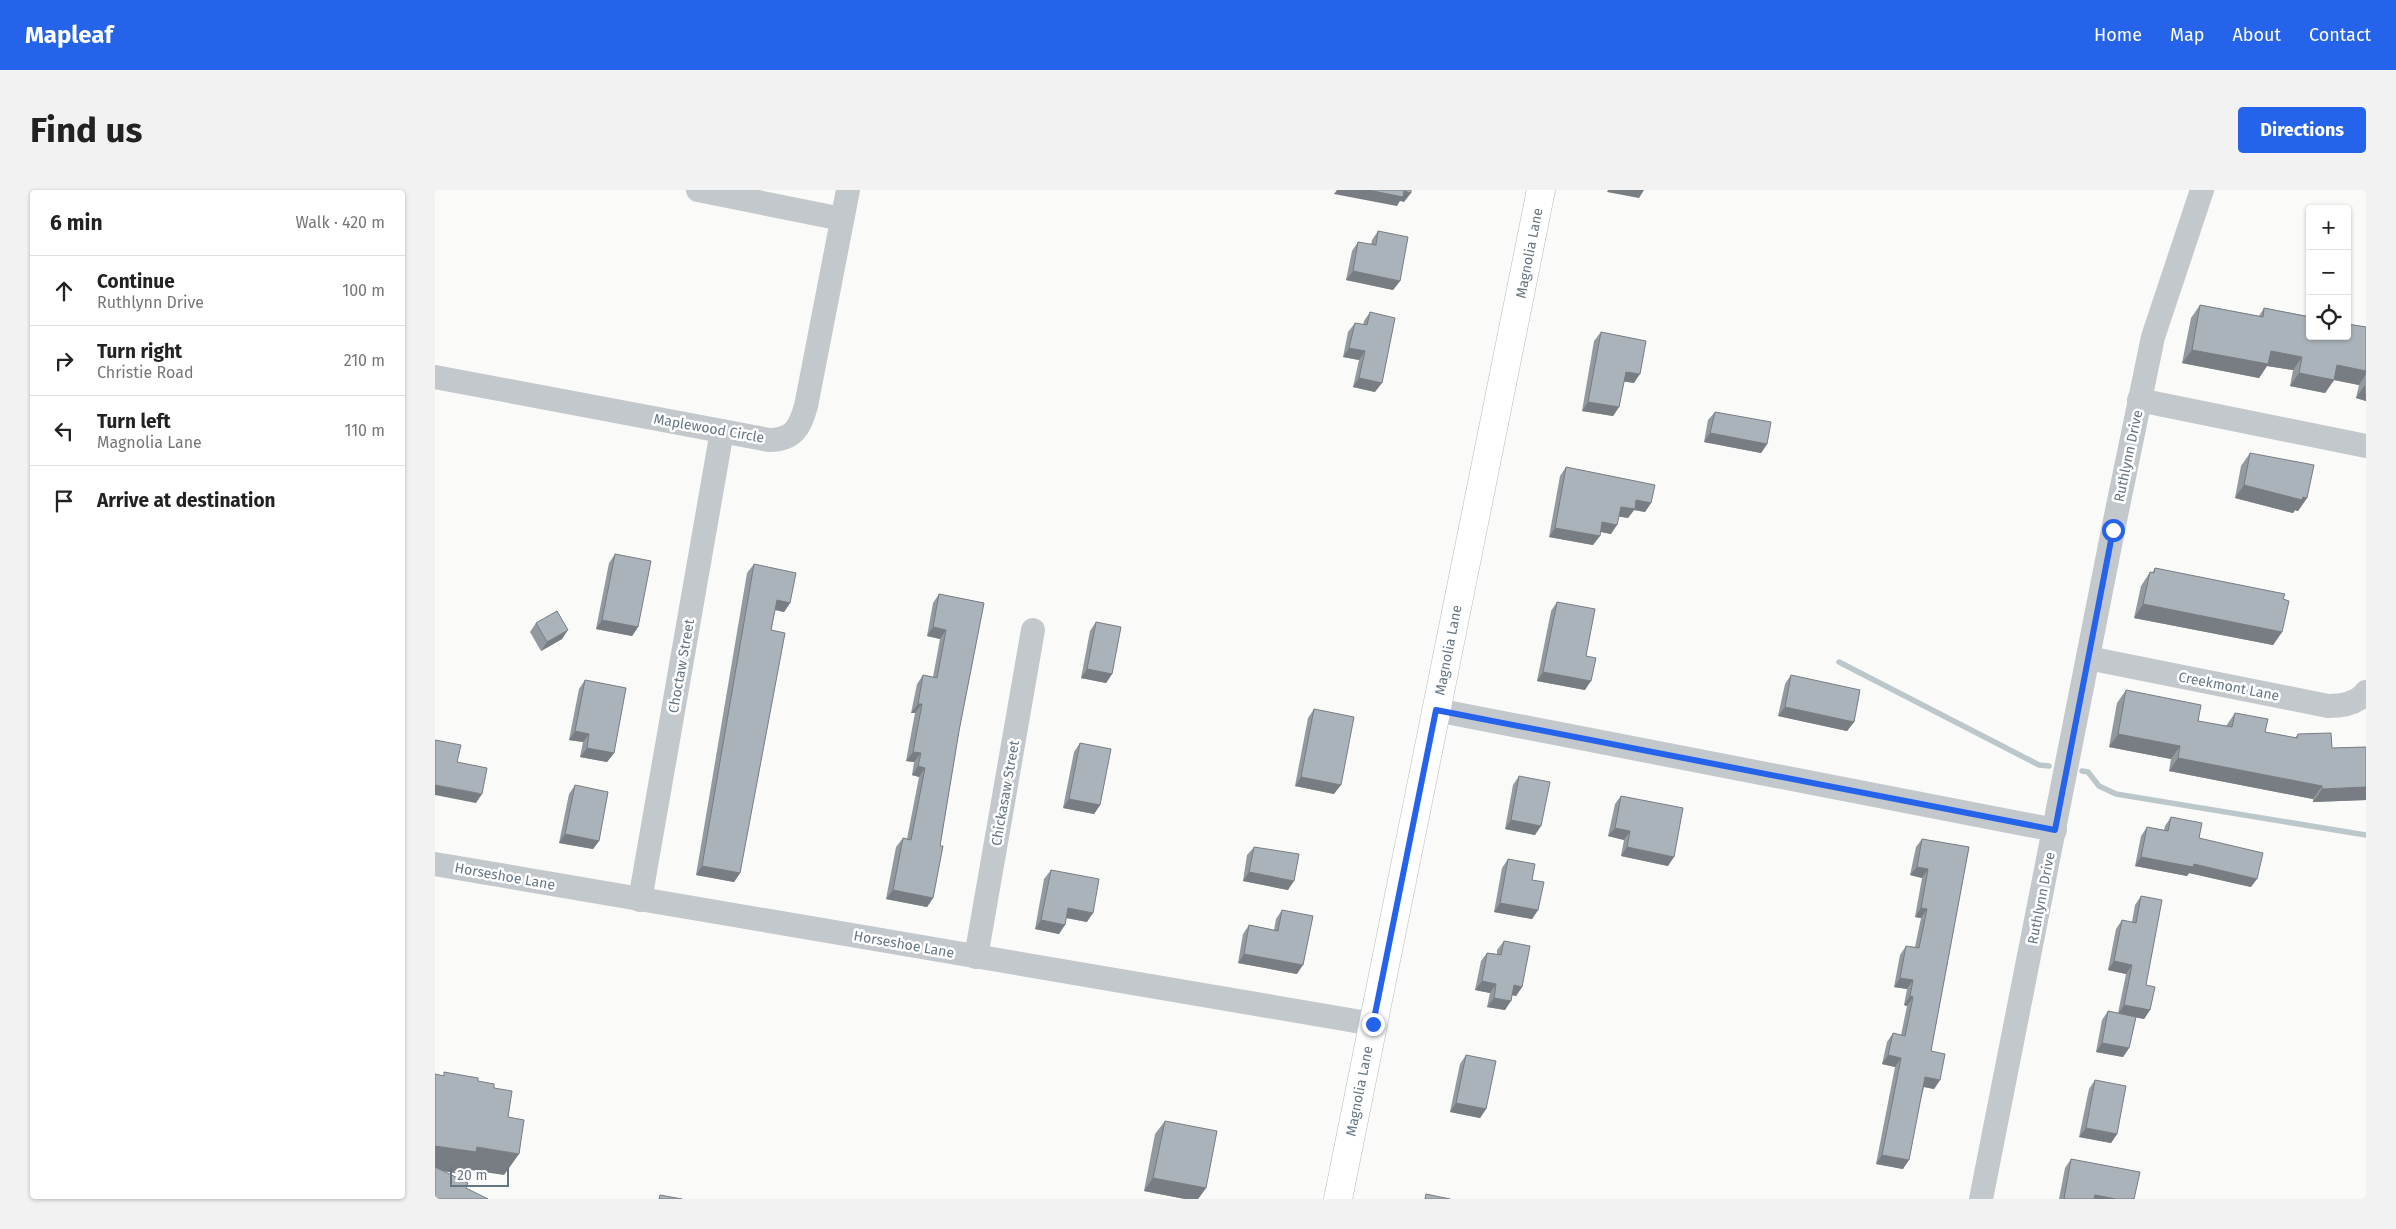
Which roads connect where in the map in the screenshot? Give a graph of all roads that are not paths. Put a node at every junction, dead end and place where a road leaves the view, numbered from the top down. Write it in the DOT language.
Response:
graph roads {
  1 [pos="697,190"];
  2 [pos="848,190"];
  3 [pos="1541,190"];
  4 [pos="2202,190"];
  5 [pos="843,219"];
  6 [pos="435,377"];
  7 [pos="2139,400"];
  8 [pos="722,431"];
  9 [pos="2366,446"];
  10 [pos="1033,630"];
  11 [pos="2088,658"];
  12 [pos="2366,692"];
  13 [pos="1436,710"];
  14 [pos="2055,830"];
  15 [pos="435,864"];
  16 [pos="640,900"];
  17 [pos="976,957"];
  18 [pos="1373,1024"];
  19 [pos="1338,1199"];
  20 [pos="1981,1199"];
  1 -- 5 [label="street"];
  2 -- 5 [label="street, Maplewood Circle"];
  3 -- 13 [label="main road, Magnolia Lane"];
  4 -- 7 [label="street, Ruthlynn Drive"];
  5 -- 8 [label="street, Maplewood Circle"];
  6 -- 8 [label="street, Maplewood Circle"];
  7 -- 9 [label="street"];
  7 -- 11 [label="street, Ruthlynn Drive"];
  8 -- 16 [label="street, Choctaw Street"];
  10 -- 17 [label="street, Chickasaw Street"];
  11 -- 12 [label="street, Creekmont Lane"];
  11 -- 14 [label="street, Ruthlynn Drive"];
  13 -- 14 [label="street"];
  13 -- 18 [label="main road, Magnolia Lane"];
  14 -- 20 [label="street, Ruthlynn Drive"];
  15 -- 16 [label="street, Horseshoe Lane"];
  16 -- 17 [label="street, Horseshoe Lane"];
  17 -- 18 [label="street, Horseshoe Lane"];
  18 -- 19 [label="main road, Magnolia Lane"];
}
